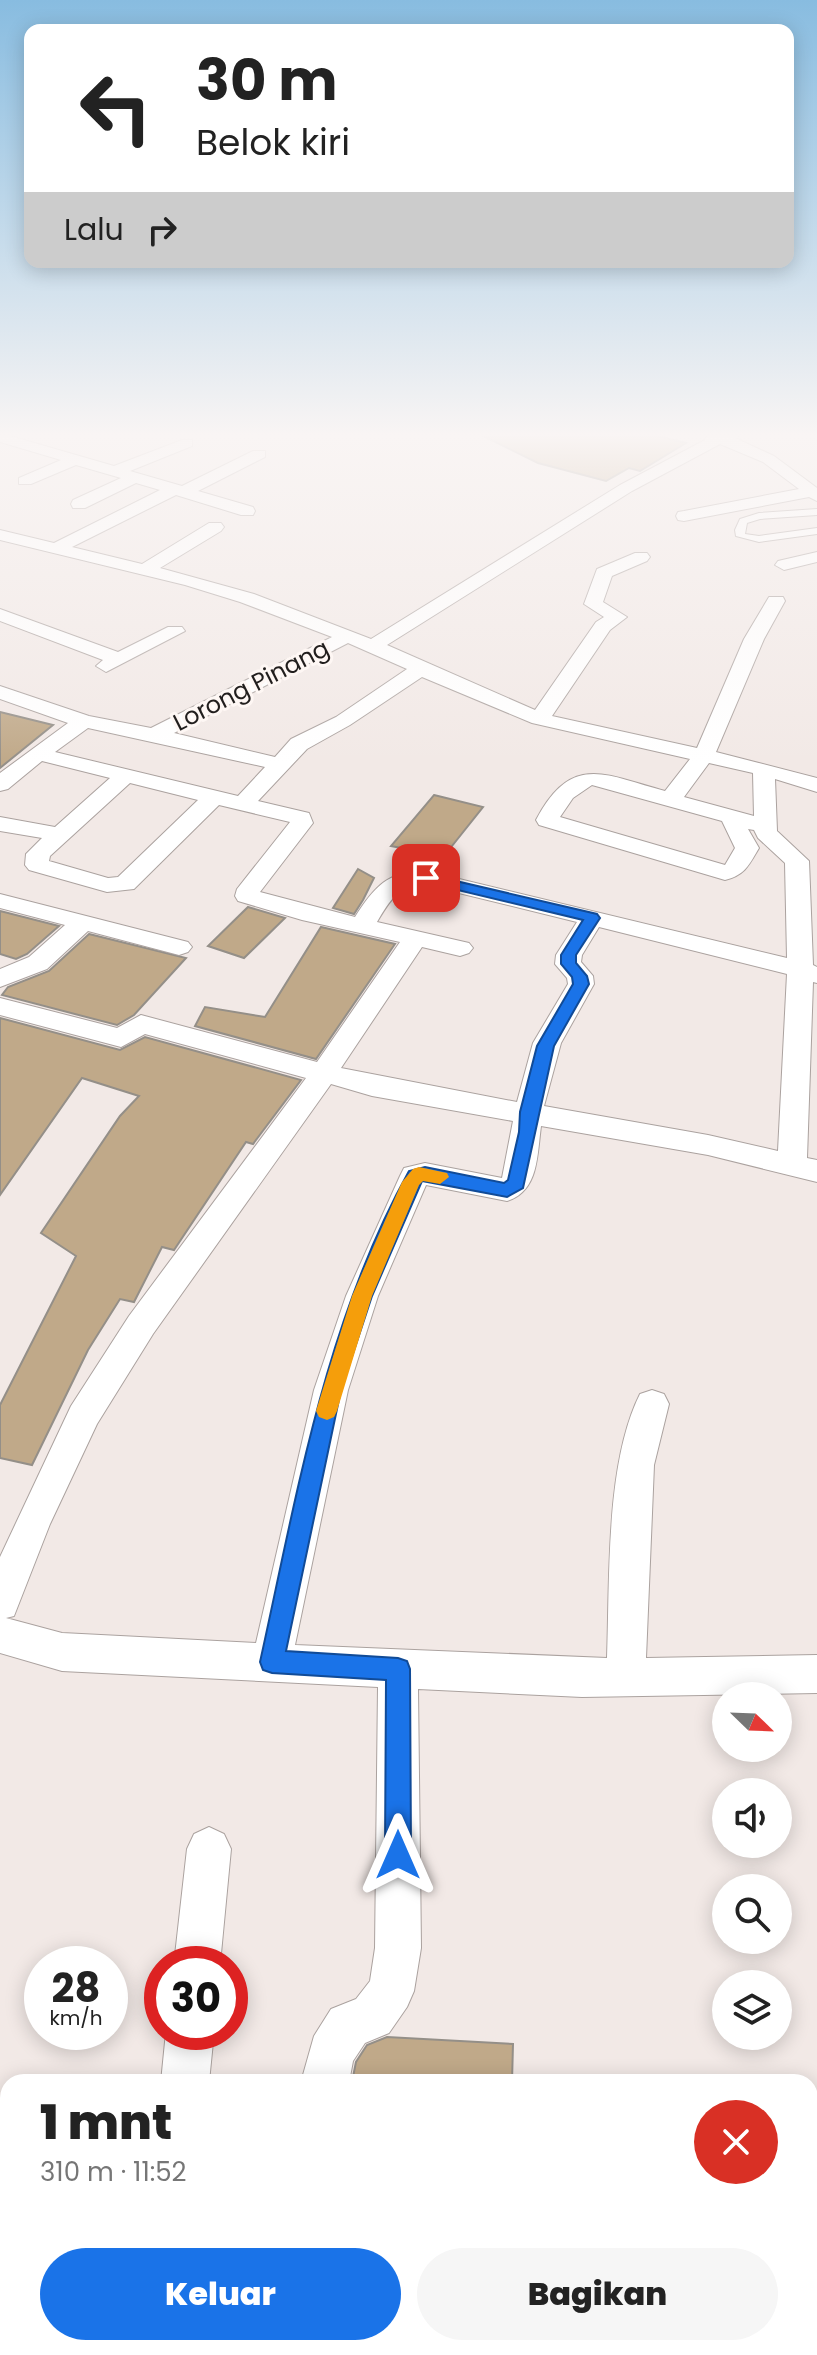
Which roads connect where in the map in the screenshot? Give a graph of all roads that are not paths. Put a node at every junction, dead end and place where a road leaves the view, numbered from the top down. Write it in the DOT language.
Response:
graph roads {
  1 [pos="28,543"];
  2 [pos="68,543"];
  3 [pos="189,543"];
  4 [pos="538,543"];
  5 [pos="53,550"];
  6 [pos="641,557"];
  7 [pos="817,557"];
  8 [pos="784,565"];
  9 [pos="145,570"];
  10 [pos="776,601"];
  11 [pos="0,615"];
  12 [pos="175,631"];
  13 [pos="348,636"];
  14 [pos="373,646"];
  15 [pos="422,668"];
  16 [pos="0,692"];
  17 [pos="539,719"];
  18 [pos="84,721"];
  19 [pos="154,735"];
  20 [pos="38,754"];
  21 [pos="704,755"];
  22 [pos="279,764"];
  23 [pos="764,769"];
  24 [pos="125,776"];
  25 [pos="0,784"];
  26 [pos="817,785"];
  27 [pos="215,796"];
  28 [pos="671,799"];
  29 [pos="244,803"];
  30 [pos="731,817"];
  31 [pos="754,823"];
  32 [pos="0,824"];
  33 [pos="57,834"];
  34 [pos="0,901"];
  35 [pos="592,918"];
  36 [pos="83,922"];
  37 [pos="362,927"];
  38 [pos="416,938"];
  39 [pos="179,947"];
  40 [pos="460,948"];
  41 [pos="809,972"];
  42 [pos="0,979"];
  43 [pos="0,1006"];
  44 [pos="324,1073"];
  45 [pos="529,1112"];
  46 [pos="804,1167"];
  47 [pos="652,1404"];
  48 [pos="0,1603"];
  49 [pos="0,1635"];
  50 [pos="272,1662"];
  51 [pos="398,1669"];
  52 [pos="817,1674"];
  53 [pos="626,1678"];
  54 [pos="209,1849"];
  55 [pos="199,1946"];
  56 [pos="188,2050"];
  57 [pos="186,2074"];
  58 [pos="327,2074"];
  1 -- 5 [label="street"];
  2 -- 5 [label="street"];
  3 -- 9 [label="street"];
  4 -- 14 [label="street"];
  5 -- 9 [label="street"];
  6 -- 17 [label="street"];
  7 -- 8 [label="street"];
  9 -- 13 [label="street"];
  10 -- 21 [label="street"];
  11 -- 12 [label="street"];
  13 -- 14 [label="street"];
  13 -- 19 [label="street, Lorong Pinang"];
  14 -- 15 [label="street"];
  15 -- 17 [label="street"];
  15 -- 22 [label="street"];
  16 -- 18 [label="street, Lorong Pinang"];
  17 -- 21 [label="street"];
  18 -- 19 [label="street, Lorong Pinang"];
  18 -- 20 [label="street"];
  19 -- 22 [label="street, Lorong Pinang"];
  20 -- 24 [label="street"];
  20 -- 25 [label="street"];
  21 -- 23 [label="street"];
  21 -- 28 [label="street"];
  22 -- 29 [label="street"];
  23 -- 26 [label="street"];
  23 -- 41 [label="street"];
  24 -- 27 [label="street"];
  24 -- 33 [label="street"];
  27 -- 29 [label="street"];
  27 -- 33 [label="street"];
  28 -- 30 [label="street"];
  28 -- 30 [label="street"];
  29 -- 37 [label="street"];
  30 -- 31 [label="street"];
  32 -- 33 [label="street"];
  34 -- 36 [label="street"];
  35 -- 37 [label="street"];
  35 -- 41 [label="street"];
  35 -- 45 [label="street"];
  36 -- 39 [label="street"];
  36 -- 42 [label="street"];
  37 -- 38 [label="street"];
  38 -- 40 [label="street"];
  38 -- 44 [label="street"];
  41 -- 46 [label="street"];
  43 -- 44 [label="street"];
  44 -- 45 [label="street"];
  44 -- 48 [label="street"];
  45 -- 46 [label="street"];
  45 -- 50 [label="street"];
  47 -- 53 [label="street"];
  49 -- 50 [label="street"];
  50 -- 51 [label="street"];
  51 -- 53 [label="street"];
  51 -- 58 [label="street"];
  52 -- 53 [label="street"];
  54 -- 55 [label="street"];
  56 -- 57 [label="street"];
}
